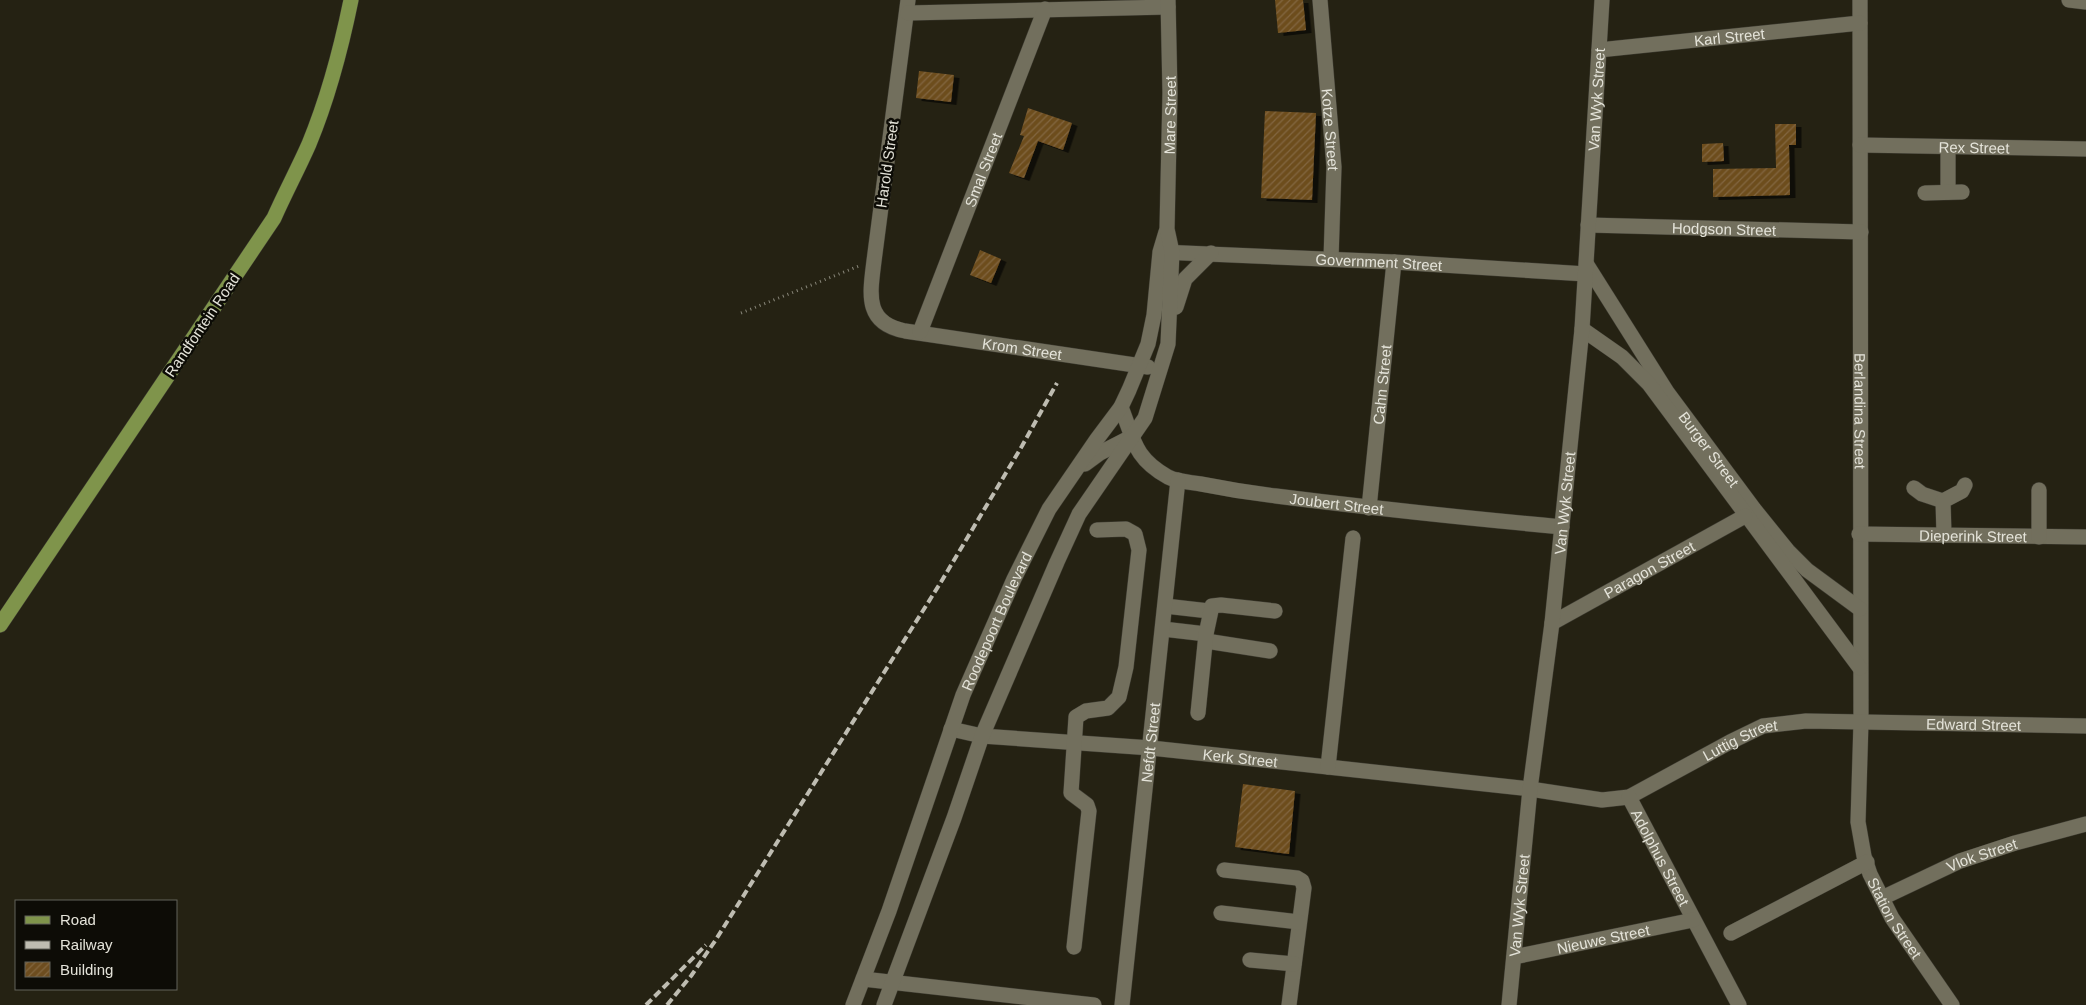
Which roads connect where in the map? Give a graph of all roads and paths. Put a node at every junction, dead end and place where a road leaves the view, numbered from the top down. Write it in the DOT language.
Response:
graph roads {
  1 [pos="351,0"];
  2 [pos="1320,0"];
  3 [pos="1602,0"];
  4 [pos="1860,0"];
  5 [pos="2069,0"];
  6 [pos="2086,2"];
  7 [pos="1168,4"];
  8 [pos="908,7"];
  9 [pos="1045,8"];
  10 [pos="1860,24"];
  11 [pos="1599,50"];
  12 [pos="1860,145"];
  13 [pos="1948,148"];
  14 [pos="2086,149"];
  15 [pos="1924,193"];
  16 [pos="1588,225"];
  17 [pos="1861,232"];
  18 [pos="1166,252"];
  19 [pos="1211,253"];
  20 [pos="1331,259"];
  21 [pos="874,261"];
  22 [pos="1394,262"];
  23 [pos="1586,269"];
  24 [pos="741,313"];
  25 [pos="884,324"];
  26 [pos="1582,329"];
  27 [pos="920,332"];
  28 [pos="1168,344"];
  29 [pos="1139,365"];
  30 [pos="1160,370"];
  31 [pos="1121,407"];
  32 [pos="1133,436"];
  33 [pos="1073,475"];
  34 [pos="1178,480"];
  35 [pos="1964,485"];
  36 [pos="1914,488"];
  37 [pos="2039,490"];
  38 [pos="1942,501"];
  39 [pos="1369,508"];
  40 [pos="1746,516"];
  41 [pos="1562,528"];
  42 [pos="1097,530"];
  43 [pos="1860,534"];
  44 [pos="1944,534"];
  45 [pos="2039,537"];
  46 [pos="2086,537"];
  47 [pos="1353,538"];
  48 [pos="1165,606"];
  49 [pos="1860,609"];
  50 [pos="1275,611"];
  51 [pos="1210,612"];
  52 [pos="1552,623"];
  53 [pos="0,625"];
  54 [pos="1163,629"];
  55 [pos="1206,638"];
  56 [pos="1270,651"];
  57 [pos="1860,668"];
  58 [pos="1198,713"];
  59 [pos="1861,722"];
  60 [pos="2086,726"];
  61 [pos="951,729"];
  62 [pos="982,736"];
  63 [pos="1073,742"];
  64 [pos="1151,748"];
  65 [pos="1328,767"];
  66 [pos="1530,789"];
  67 [pos="1629,796"];
  68 [pos="1858,822"];
  69 [pos="2086,824"];
  70 [pos="1867,862"];
  71 [pos="1224,870"];
  72 [pos="1882,898"];
  73 [pos="1221,913"];
  74 [pos="1693,920"];
  75 [pos="1299,922"];
  76 [pos="1731,933"];
  77 [pos="1074,947"];
  78 [pos="1514,956"];
  79 [pos="1250,960"];
  80 [pos="1294,964"];
  81 [pos="863,979"];
  82 [pos="893,982"];
  83 [pos="853,1005"];
  84 [pos="884,1005"];
  85 [pos="1094,1005"];
  86 [pos="1122,1005"];
  87 [pos="1289,1005"];
  88 [pos="1509,1005"];
  89 [pos="1739,1005"];
  90 [pos="1952,1005"];
  1 -- 53 [label="main road, Randfontein Road"];
  2 -- 20 [label="street, Kotze Street"];
  3 -- 11 [label="street, Van Wyk Street"];
  4 -- 10 [label="street, Berlandina Street"];
  5 -- 6 [label="street"];
  7 -- 9 [label="street"];
  7 -- 18 [label="street, Mare Street"];
  8 -- 9 [label="street"];
  8 -- 21 [label="street, Harold Street"];
  9 -- 27 [label="street, Smal Street"];
  10 -- 11 [label="street, Karl Street"];
  10 -- 12 [label="street, Berlandina Street"];
  11 -- 16 [label="street, Van Wyk Street"];
  12 -- 13 [label="street, Rex Street"];
  12 -- 17 [label="street, Berlandina Street"];
  13 -- 14 [label="street, Rex Street"];
  13 -- 15 [label="street"];
  16 -- 17 [label="street, Hodgson Street"];
  16 -- 23 [label="street, Van Wyk Street"];
  17 -- 43 [label="street, Berlandina Street"];
  18 -- 19 [label="street, Government Street"];
  18 -- 28 [label="street, Roodepoort Boulevard"];
  18 -- 29 [label="street, Roodepoort Boulevard"];
  19 -- 20 [label="street, Government Street"];
  19 -- 28 [label="street"];
  20 -- 22 [label="street, Government Street"];
  21 -- 24 [label="path"];
  21 -- 25 [label="street, Harold Street"];
  22 -- 23 [label="street, Government Street"];
  22 -- 39 [label="street, Cahn Street"];
  23 -- 26 [label="street, Van Wyk Street"];
  23 -- 49 [label="street, Burger Street"];
  25 -- 27 [label="street, Krom Street"];
  26 -- 40 [label="street, Burger Street"];
  26 -- 41 [label="street, Van Wyk Street"];
  27 -- 29 [label="street, Krom Street"];
  28 -- 30 [label="street, Roodepoort Boulevard"];
  29 -- 30 [label="street, Krom Street"];
  29 -- 31 [label="street, Roodepoort Boulevard"];
  30 -- 32 [label="street, Roodepoort Boulevard"];
  31 -- 32 [label="street, Joubert Street"];
  31 -- 33 [label="street, Roodepoort Boulevard"];
  32 -- 33 [label="street"];
  32 -- 34 [label="street, Joubert Street"];
  32 -- 62 [label="street, Roodepoort Boulevard"];
  33 -- 61 [label="street, Roodepoort Boulevard"];
  34 -- 39 [label="street, Joubert Street"];
  34 -- 48 [label="street, Nefdt Street"];
  35 -- 38 [label="street"];
  36 -- 38 [label="street"];
  37 -- 45 [label="street"];
  38 -- 44 [label="street"];
  39 -- 41 [label="street, Joubert Street"];
  40 -- 52 [label="street, Paragon Street"];
  40 -- 57 [label="street, Burger Street"];
  41 -- 52 [label="street, Van Wyk Street"];
  42 -- 63 [label="street"];
  43 -- 44 [label="street, Dieperink Street"];
  43 -- 49 [label="street, Berlandina Street"];
  44 -- 45 [label="street, Dieperink Street"];
  45 -- 46 [label="street, Dieperink Street"];
  47 -- 65 [label="street"];
  48 -- 51 [label="street"];
  48 -- 54 [label="street, Nefdt Street"];
  49 -- 57 [label="street, Berlandina Street"];
  50 -- 51 [label="street"];
  51 -- 55 [label="street"];
  52 -- 66 [label="street, Van Wyk Street"];
  54 -- 55 [label="street"];
  54 -- 64 [label="street, Nefdt Street"];
  55 -- 56 [label="street"];
  55 -- 58 [label="street"];
  57 -- 59 [label="street, Berlandina Street"];
  59 -- 60 [label="street, Edward Street"];
  59 -- 67 [label="street, Luttig Street"];
  59 -- 68 [label="street, Berlandina Street"];
  61 -- 62 [label="street, Kerk Street"];
  61 -- 81 [label="street, Roodepoort Boulevard"];
  62 -- 63 [label="street, Kerk Street"];
  62 -- 82 [label="street, Roodepoort Boulevard"];
  63 -- 64 [label="street, Kerk Street"];
  63 -- 77 [label="street"];
  64 -- 65 [label="street, Kerk Street"];
  64 -- 86 [label="street, Nefdt Street"];
  65 -- 66 [label="street, Kerk Street"];
  66 -- 67 [label="street, Adolphus Street"];
  66 -- 78 [label="street, Van Wyk Street"];
  67 -- 74 [label="street, Adolphus Street"];
  68 -- 70 [label="street, Station Street"];
  69 -- 72 [label="street, Vlok Street"];
  70 -- 72 [label="street, Station Street"];
  70 -- 76 [label="street"];
  71 -- 75 [label="street"];
  72 -- 90 [label="street, Station Street"];
  73 -- 75 [label="street"];
  74 -- 78 [label="street, Nieuwe Street"];
  74 -- 89 [label="street, Adolphus Street"];
  75 -- 80 [label="street"];
  78 -- 88 [label="street, Van Wyk Street"];
  79 -- 80 [label="street"];
  80 -- 87 [label="street"];
  81 -- 82 [label="street"];
  81 -- 83 [label="street, Roodepoort Boulevard"];
  82 -- 84 [label="street, Roodepoort Boulevard"];
  82 -- 85 [label="street"];
}
